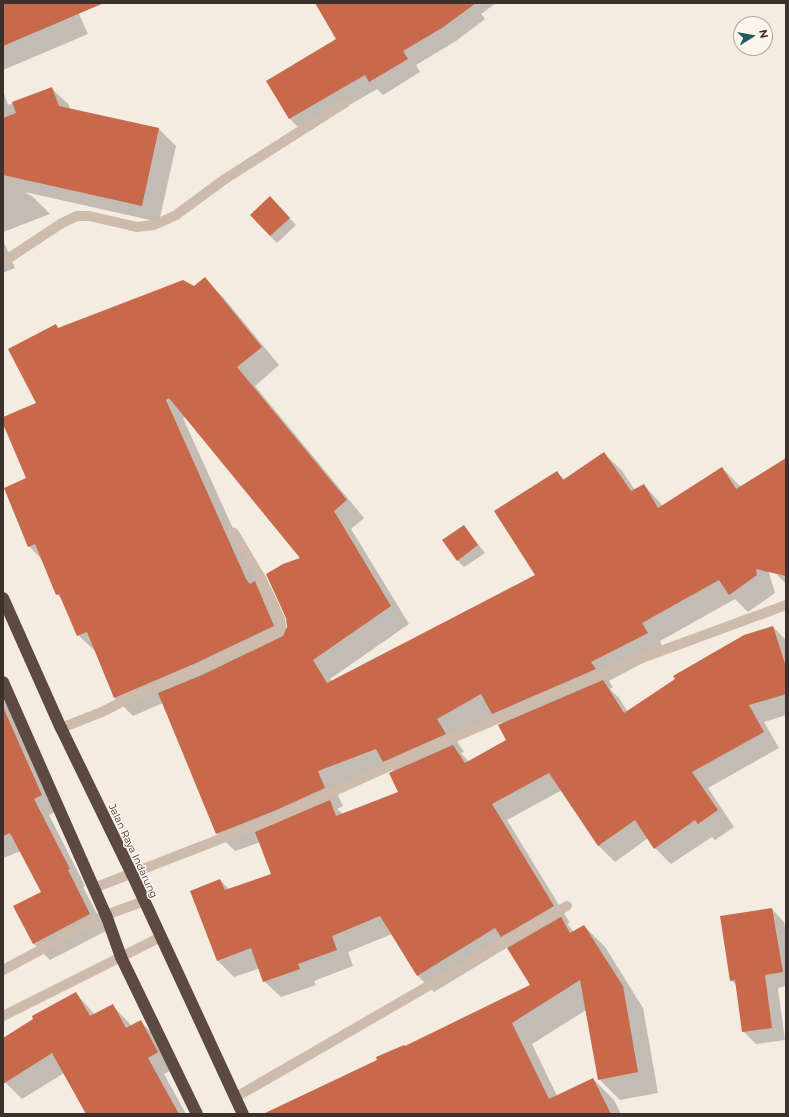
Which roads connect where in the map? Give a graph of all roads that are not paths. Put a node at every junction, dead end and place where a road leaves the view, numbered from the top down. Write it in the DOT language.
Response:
graph roads {
  1 [pos="346,102"];
  2 [pos="3,262"];
  3 [pos="234,533"];
  4 [pos="3,598"];
  5 [pos="786,605"];
  6 [pos="3,682"];
  7 [pos="60,728"];
  8 [pos="132,874"];
  9 [pos="94,888"];
  10 [pos="144,901"];
  11 [pos="566,906"];
  12 [pos="106,915"];
  13 [pos="161,937"];
  14 [pos="121,956"];
  15 [pos="3,970"];
  16 [pos="3,1016"];
  17 [pos="236,1097"];
  18 [pos="197,1114"];
  19 [pos="243,1114"];
  1 -- 2 [label="street"];
  3 -- 7 [label="street"];
  4 -- 7 [label="highway, Jalan Raya Indarung"];
  5 -- 8 [label="street"];
  6 -- 9 [label="highway"];
  7 -- 8 [label="highway, Jalan Raya Indarung"];
  8 -- 9 [label="street"];
  8 -- 10 [label="highway, Jalan Raya Indarung"];
  9 -- 12 [label="highway"];
  10 -- 12 [label="street"];
  10 -- 13 [label="highway, Jalan Raya Indarung"];
  11 -- 17 [label="street"];
  12 -- 14 [label="highway"];
  12 -- 15 [label="street"];
  13 -- 14 [label="street"];
  13 -- 17 [label="highway, Jalan Raya Indarung"];
  14 -- 16 [label="street"];
  14 -- 18 [label="highway"];
  17 -- 19 [label="highway, Jalan Raya Indarung"];
}
